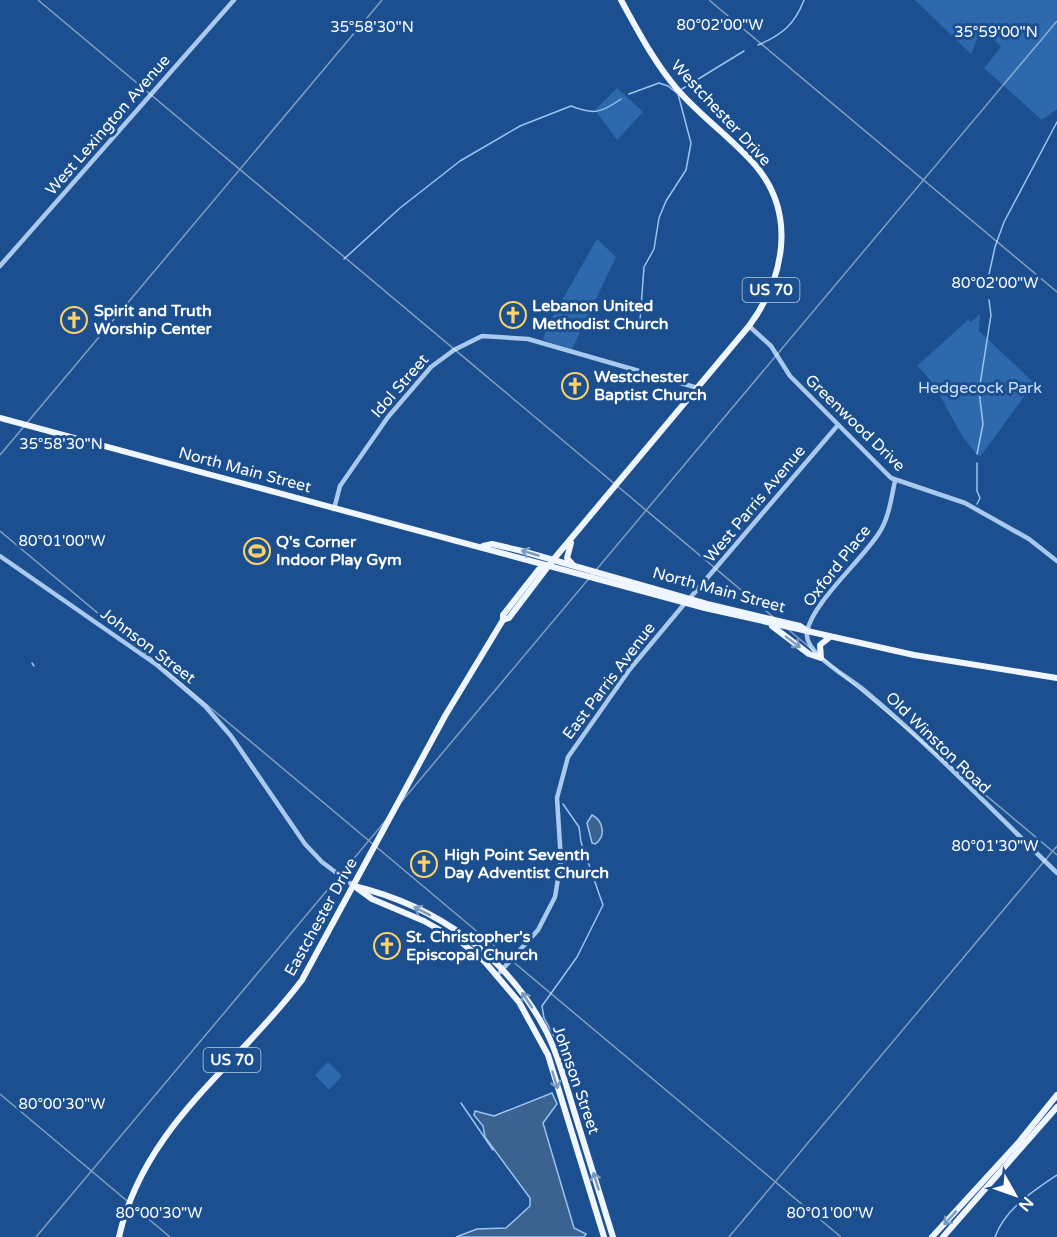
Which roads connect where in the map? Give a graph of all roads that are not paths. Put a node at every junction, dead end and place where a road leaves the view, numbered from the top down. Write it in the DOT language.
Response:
graph roads {
  1 [pos="234,0"];
  2 [pos="621,0"];
  3 [pos="0,266"];
  4 [pos="749,327"];
  5 [pos="699,388"];
  6 [pos="0,418"];
  7 [pos="838,425"];
  8 [pos="895,481"];
  9 [pos="334,509"];
  10 [pos="579,530"];
  11 [pos="483,546"];
  12 [pos="0,556"];
  13 [pos="522,559"];
  14 [pos="1057,561"];
  15 [pos="551,563"];
  16 [pos="576,567"];
  17 [pos="524,588"];
  18 [pos="688,600"];
  19 [pos="503,620"];
  20 [pos="766,622"];
  21 [pos="807,630"];
  22 [pos="830,637"];
  23 [pos="821,658"];
  24 [pos="1057,678"];
  25 [pos="1057,873"];
  26 [pos="354,886"];
  27 [pos="504,968"];
  28 [pos="497,974"];
  29 [pos="1057,1095"];
  30 [pos="1057,1107"];
  31 [pos="119,1237"];
  32 [pos="604,1237"];
  33 [pos="613,1237"];
  34 [pos="932,1237"];
  35 [pos="943,1237"];
  1 -- 3 [label="street, West Lexington Avenue"];
  2 -- 4 [label="main road, Westchester Drive / US 70"];
  4 -- 5 [label="main road, Westchester Drive / US 70"];
  4 -- 7 [label="street, Greenwood Drive"];
  5 -- 9 [label="street, Idol Street"];
  5 -- 10 [label="main road, Westchester Drive / US 70"];
  6 -- 9 [label="main road, North Main Street"];
  7 -- 8 [label="street, Greenwood Drive"];
  7 -- 18 [label="street, West Parris Avenue"];
  8 -- 14 [label="street, Greenwood Drive"];
  8 -- 21 [label="street, Oxford Place"];
  9 -- 11 [label="main road, North Main Street"];
  10 -- 15 [label="main road, Westchester Drive / US 70"];
  10 -- 16 [label="main road"];
  11 -- 13 [label="main road, North Main Street"];
  15 -- 11 [label="main road, North Main Street, one-way"];
  12 -- 26 [label="street, Johnson Street"];
  13 -- 15 [label="main road, North Main Street"];
  13 -- 17 [label="main road"];
  15 -- 16 [label="main road, North Main Street"];
  15 -- 17 [label="main road, Eastchester Drive / US 70"];
  15 -- 18 [label="main road, North Main Street"];
  15 -- 19 [label="main road, Eastchester Drive / US 70"];
  16 -- 18 [label="main road, North Main Street"];
  17 -- 19 [label="main road, Eastchester Drive / US 70"];
  18 -- 20 [label="main road, North Main Street"];
  18 -- 21 [label="main road, North Main Street"];
  18 -- 27 [label="street, East Parris Avenue"];
  19 -- 26 [label="main road, Eastchester Drive / US 70"];
  20 -- 21 [label="main road, North Main Street"];
  20 -- 23 [label="main road, one-way"];
  21 -- 22 [label="main road, North Main Street"];
  21 -- 23 [label="street, Old Winston Road"];
  22 -- 23 [label="main road"];
  22 -- 24 [label="main road, North Main Street"];
  23 -- 25 [label="street, Old Winston Road"];
  27 -- 26 [label="main road, Johnson Street, one-way"];
  26 -- 28 [label="main road, Johnson Street"];
  26 -- 31 [label="main road, Eastchester Drive / US 70"];
  27 -- 28 [label="street, East Parris Avenue"];
  33 -- 27 [label="main road, Johnson Street, one-way"];
  28 -- 32 [label="main road, Johnson Street, one-way"];
  29 -- 34 [label="main road, one-way"];
  30 -- 35 [label="main road"];
}
